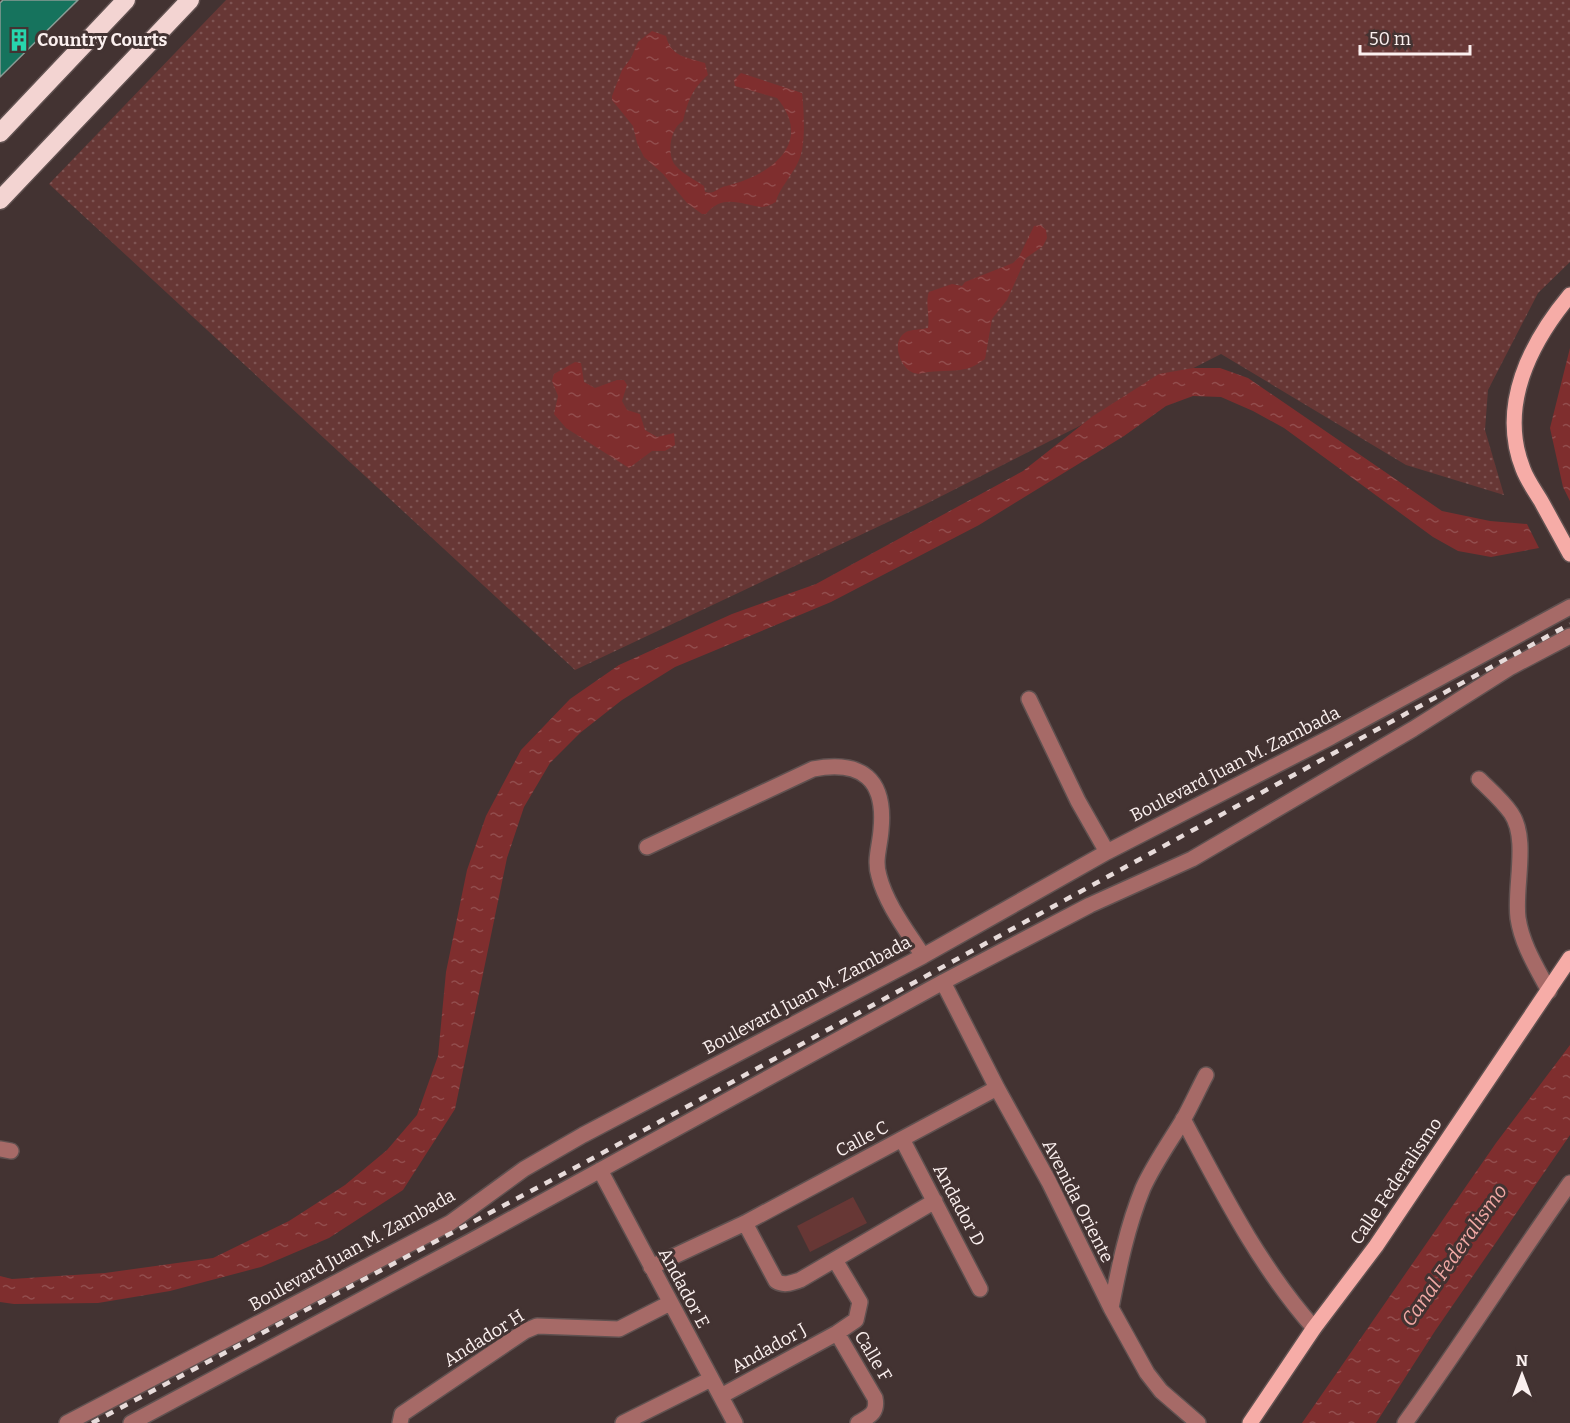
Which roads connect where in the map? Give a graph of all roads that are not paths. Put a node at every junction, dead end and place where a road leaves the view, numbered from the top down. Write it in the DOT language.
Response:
graph roads {
  1 [pos="190,0"];
  2 [pos="122,2"];
  3 [pos="0,132"];
  4 [pos="0,200"];
  5 [pos="1570,295"];
  6 [pos="1570,554"];
  7 [pos="1570,607"];
  8 [pos="1570,636"];
  9 [pos="1029,699"];
  10 [pos="1479,778"];
  11 [pos="647,847"];
  12 [pos="1107,852"];
  13 [pos="923,956"];
  14 [pos="1570,958"];
  15 [pos="944,982"];
  16 [pos="1549,991"];
  17 [pos="1206,1075"];
  18 [pos="997,1088"];
  19 [pos="1183,1119"];
  20 [pos="902,1139"];
  21 [pos="600,1170"];
  22 [pos="1570,1183"];
  23 [pos="935,1202"];
  24 [pos="745,1223"];
  25 [pos="835,1260"];
  26 [pos="651,1267"];
  27 [pos="980,1288"];
  28 [pos="670,1303"];
  29 [pos="1110,1308"];
  30 [pos="1314,1328"];
  31 [pos="837,1334"];
  32 [pos="711,1379"];
  33 [pos="721,1396"];
  34 [pos="67,1423"];
  35 [pos="131,1423"];
  36 [pos="400,1423"];
  37 [pos="623,1423"];
  38 [pos="735,1423"];
  39 [pos="858,1423"];
  40 [pos="1198,1423"];
  41 [pos="1250,1423"];
  42 [pos="1405,1423"];
  1 -- 4 [label="highway"];
  2 -- 3 [label="highway"];
  5 -- 6 [label="main road"];
  7 -- 12 [label="street, Boulevard Juan M. Zambada"];
  8 -- 15 [label="street"];
  9 -- 12 [label="street"];
  10 -- 16 [label="street"];
  11 -- 13 [label="street"];
  12 -- 13 [label="street, Boulevard Juan M. Zambada"];
  13 -- 34 [label="street, Boulevard Juan M. Zambada"];
  14 -- 16 [label="main road, Calle Federalismo"];
  15 -- 18 [label="street, Avenida Oriente"];
  15 -- 21 [label="street"];
  16 -- 30 [label="main road, Calle Federalismo"];
  17 -- 19 [label="street"];
  18 -- 20 [label="street, Calle C"];
  18 -- 29 [label="street, Avenida Oriente"];
  19 -- 29 [label="street"];
  19 -- 30 [label="street"];
  20 -- 23 [label="street, Andador D"];
  20 -- 24 [label="street, Calle C"];
  21 -- 26 [label="street, Andador E"];
  21 -- 35 [label="street"];
  22 -- 42 [label="street"];
  23 -- 25 [label="street"];
  23 -- 27 [label="street, Andador D"];
  24 -- 25 [label="street"];
  24 -- 26 [label="street, Calle C"];
  25 -- 31 [label="street, Andador J"];
  26 -- 28 [label="street, Andador E"];
  28 -- 32 [label="street, Andador E"];
  28 -- 36 [label="street, Andador H"];
  29 -- 40 [label="street, Avenida Oriente"];
  30 -- 41 [label="main road, Calle Federalismo"];
  31 -- 33 [label="street, Andador J"];
  31 -- 39 [label="street, Calle F"];
  32 -- 33 [label="street, Andador E"];
  32 -- 37 [label="street, Andador J"];
  33 -- 38 [label="street, Andador E"];
}
